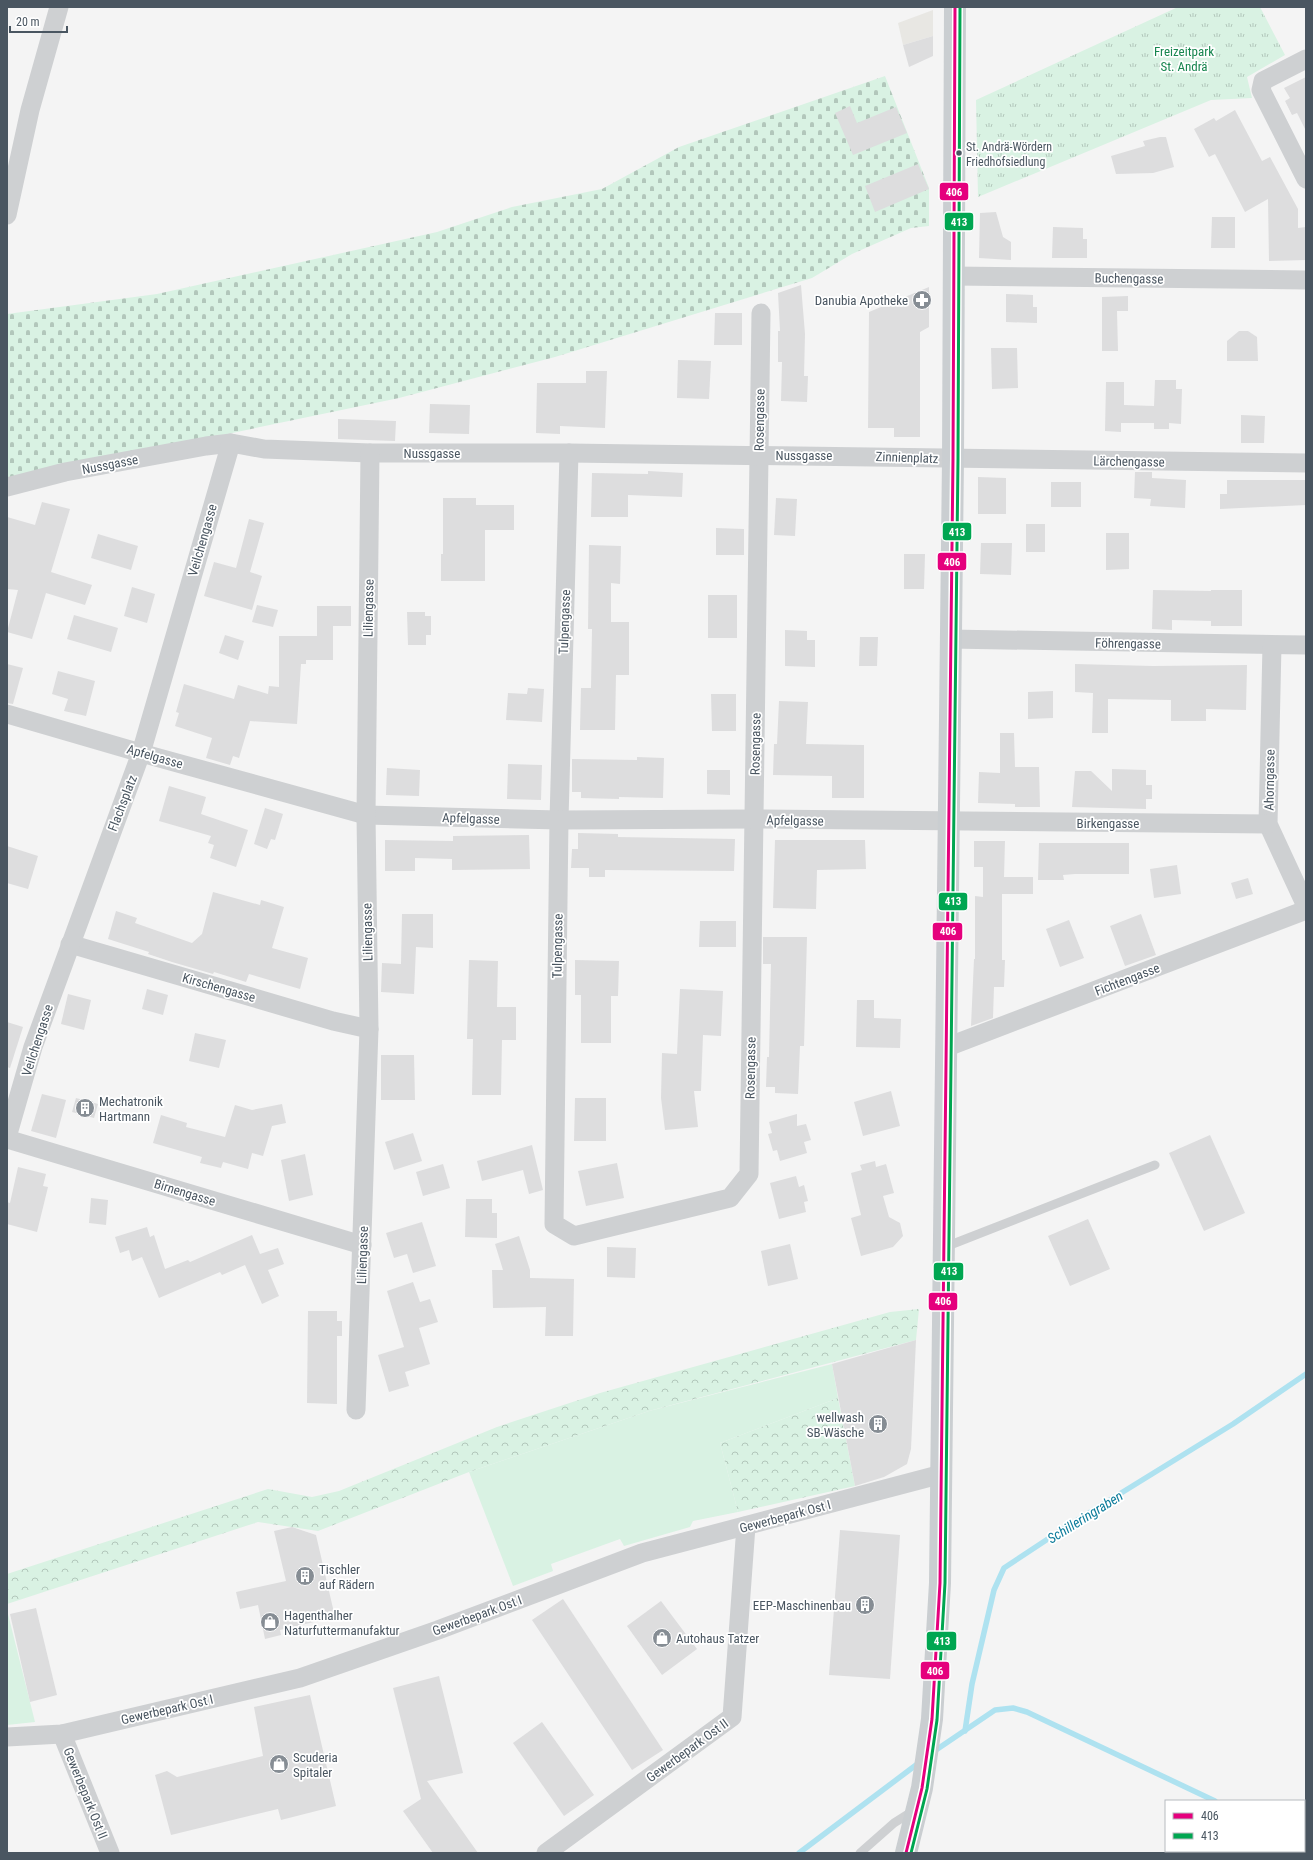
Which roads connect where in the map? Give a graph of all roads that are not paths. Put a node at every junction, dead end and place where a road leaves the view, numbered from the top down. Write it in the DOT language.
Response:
graph roads {
  1 [pos="59,7"];
  2 [pos="955,7"];
  3 [pos="1306,59"];
  4 [pos="1306,179"];
  5 [pos="7,215"];
  6 [pos="952,276"];
  7 [pos="1306,280"];
  8 [pos="761,313"];
  9 [pos="231,443"];
  10 [pos="370,453"];
  11 [pos="569,453"];
  12 [pos="758,455"];
  13 [pos="861,456"];
  14 [pos="953,459"];
  15 [pos="1306,462"];
  16 [pos="7,487"];
  17 [pos="174,638"];
  18 [pos="950,639"];
  19 [pos="1272,645"];
  20 [pos="1306,645"];
  21 [pos="7,714"];
  22 [pos="141,753"];
  23 [pos="366,815"];
  24 [pos="754,819"];
  25 [pos="559,820"];
  26 [pos="948,822"];
  27 [pos="1268,824"];
  28 [pos="1306,906"];
  29 [pos="1306,910"];
  30 [pos="70,944"];
  31 [pos="369,1029"];
  32 [pos="947,1047"];
  33 [pos="7,1138"];
  34 [pos="1155,1166"];
  35 [pos="749,1174"];
  36 [pos="362,1245"];
  37 [pos="945,1247"];
  38 [pos="356,1410"];
  39 [pos="942,1474"];
  40 [pos="746,1526"];
  41 [pos="62,1734"];
  42 [pos="7,1737"];
  43 [pos="920,1798"];
  44 [pos="110,1853"];
  45 [pos="546,1853"];
  46 [pos="860,1853"];
  47 [pos="906,1853"];
  1 -- 5 [label="street"];
  2 -- 6 [label="main road"];
  3 -- 4 [label="street"];
  6 -- 7 [label="street, Buchengasse"];
  6 -- 14 [label="main road"];
  8 -- 12 [label="street, Rosengasse"];
  9 -- 10 [label="street, Nussgasse"];
  9 -- 16 [label="street, Nussgasse"];
  9 -- 17 [label="street, Veilchengasse"];
  10 -- 11 [label="street, Nussgasse"];
  10 -- 23 [label="street, Liliengasse"];
  11 -- 12 [label="street, Nussgasse"];
  11 -- 25 [label="street, Tulpengasse"];
  12 -- 13 [label="street, Nussgasse"];
  12 -- 24 [label="street, Rosengasse"];
  13 -- 14 [label="street, Zinnienplatz"];
  14 -- 15 [label="street, Lärchengasse"];
  14 -- 18 [label="main road"];
  17 -- 22 [label="street, Flachsplatz"];
  18 -- 19 [label="street, Föhrengasse"];
  18 -- 26 [label="main road"];
  19 -- 20 [label="street, Föhrengasse"];
  19 -- 27 [label="street, Ahorngasse"];
  21 -- 22 [label="street, Apfelgasse"];
  22 -- 23 [label="street, Apfelgasse"];
  22 -- 30 [label="street, Flachsplatz"];
  23 -- 25 [label="street, Apfelgasse"];
  23 -- 31 [label="street, Liliengasse"];
  24 -- 25 [label="street, Apfelgasse"];
  24 -- 26 [label="street, Apfelgasse"];
  24 -- 35 [label="street, Rosengasse"];
  25 -- 35 [label="street, Tulpengasse"];
  26 -- 27 [label="street, Birkengasse"];
  26 -- 32 [label="main road"];
  27 -- 28 [label="street, Ahorngasse"];
  29 -- 32 [label="street, Fichtengasse"];
  30 -- 31 [label="street, Kirschengasse"];
  30 -- 33 [label="street, Veilchengasse"];
  31 -- 36 [label="street, Liliengasse"];
  32 -- 37 [label="main road"];
  33 -- 36 [label="street, Birnengasse"];
  34 -- 37 [label="lane"];
  36 -- 38 [label="street, Liliengasse"];
  37 -- 39 [label="main road"];
  39 -- 40 [label="street, Gewerbepark Ost I"];
  39 -- 43 [label="main road"];
  40 -- 41 [label="street, Gewerbepark Ost I"];
  40 -- 45 [label="street, Gewerbepark Ost II"];
  41 -- 42 [label="street, Gewerbepark Ost I"];
  41 -- 44 [label="street, Gewerbepark Ost II"];
  43 -- 46 [label="lane"];
  43 -- 47 [label="main road"];
}
